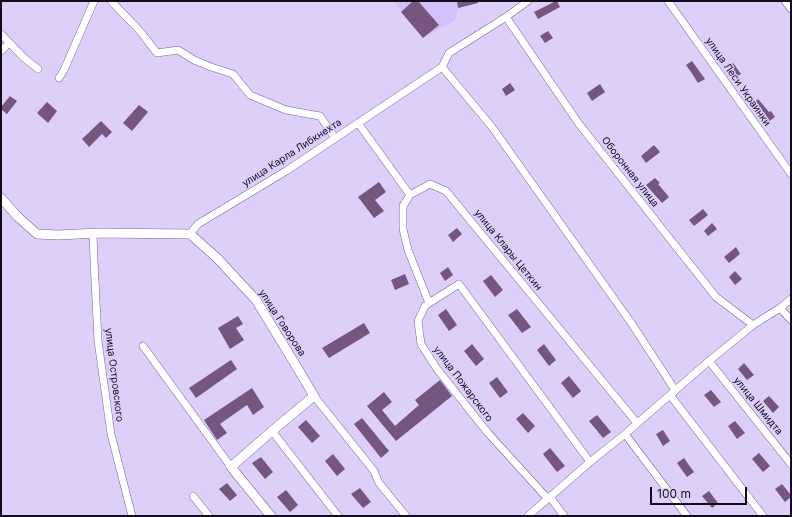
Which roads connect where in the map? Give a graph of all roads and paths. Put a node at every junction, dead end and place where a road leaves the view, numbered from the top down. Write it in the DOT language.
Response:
graph roads {
  1 [pos="94,1"];
  2 [pos="111,1"];
  3 [pos="528,1"];
  4 [pos="668,1"];
  5 [pos="785,1"];
  6 [pos="791,9"];
  7 [pos="506,17"];
  8 [pos="1,34"];
  9 [pos="9,43"];
  10 [pos="1,51"];
  11 [pos="442,67"];
  12 [pos="38,69"];
  13 [pos="59,78"];
  14 [pos="358,123"];
  15 [pos="335,138"];
  16 [pos="791,174"];
  17 [pos="410,195"];
  18 [pos="1,198"];
  19 [pos="93,234"];
  20 [pos="190,234"];
  21 [pos="791,299"];
  22 [pos="428,303"];
  23 [pos="780,308"];
  24 [pos="791,320"];
  25 [pos="753,325"];
  26 [pos="143,346"];
  27 [pos="709,361"];
  28 [pos="676,390"];
  29 [pos="670,395"];
  30 [pos="314,396"];
  31 [pos="637,423"];
  32 [pos="272,431"];
  33 [pos="626,434"];
  34 [pos="590,462"];
  35 [pos="791,464"];
  36 [pos="231,467"];
  37 [pos="193,496"];
  38 [pos="549,498"];
  39 [pos="132,516"];
  40 [pos="209,516"];
  41 [pos="271,516"];
  42 [pos="338,516"];
  43 [pos="406,516"];
  44 [pos="528,516"];
  45 [pos="564,516"];
  46 [pos="687,516"];
  47 [pos="763,516"];
  1 -- 13 [label="street"];
  2 -- 15 [label="street"];
  3 -- 7 [label="street, улица Карла Либкнехта"];
  4 -- 16 [label="street, улица Леси Украинки"];
  5 -- 6 [label="street"];
  7 -- 11 [label="street, улица Карла Либкнехта"];
  7 -- 25 [label="street, Оборонная улица"];
  8 -- 9 [label="street"];
  9 -- 10 [label="street"];
  9 -- 12 [label="street"];
  11 -- 14 [label="street, улица Карла Либкнехта"];
  11 -- 28 [label="street"];
  14 -- 15 [label="street, улица Карла Либкнехта"];
  14 -- 17 [label="street"];
  15 -- 20 [label="street, улица Карла Либкнехта"];
  17 -- 22 [label="street"];
  17 -- 31 [label="street, улица Клары Цеткин"];
  18 -- 19 [label="street"];
  19 -- 20 [label="street"];
  19 -- 39 [label="street, улица Островского"];
  20 -- 30 [label="street, улица Говорова"];
  21 -- 23 [label="street"];
  22 -- 34 [label="street"];
  22 -- 38 [label="street, улица Пожарского"];
  23 -- 24 [label="street"];
  23 -- 25 [label="street"];
  25 -- 27 [label="street"];
  26 -- 36 [label="street"];
  27 -- 28 [label="street"];
  27 -- 35 [label="street, улица Шмидта"];
  28 -- 29 [label="street"];
  29 -- 31 [label="street"];
  29 -- 47 [label="street"];
  30 -- 32 [label="street"];
  30 -- 43 [label="street, улица Говорова"];
  31 -- 33 [label="street"];
  32 -- 36 [label="street"];
  32 -- 42 [label="street"];
  33 -- 34 [label="street"];
  33 -- 46 [label="street"];
  34 -- 38 [label="street"];
  36 -- 41 [label="street"];
  37 -- 40 [label="street"];
  38 -- 44 [label="street"];
  38 -- 45 [label="street, улица Пожарского"];
}
